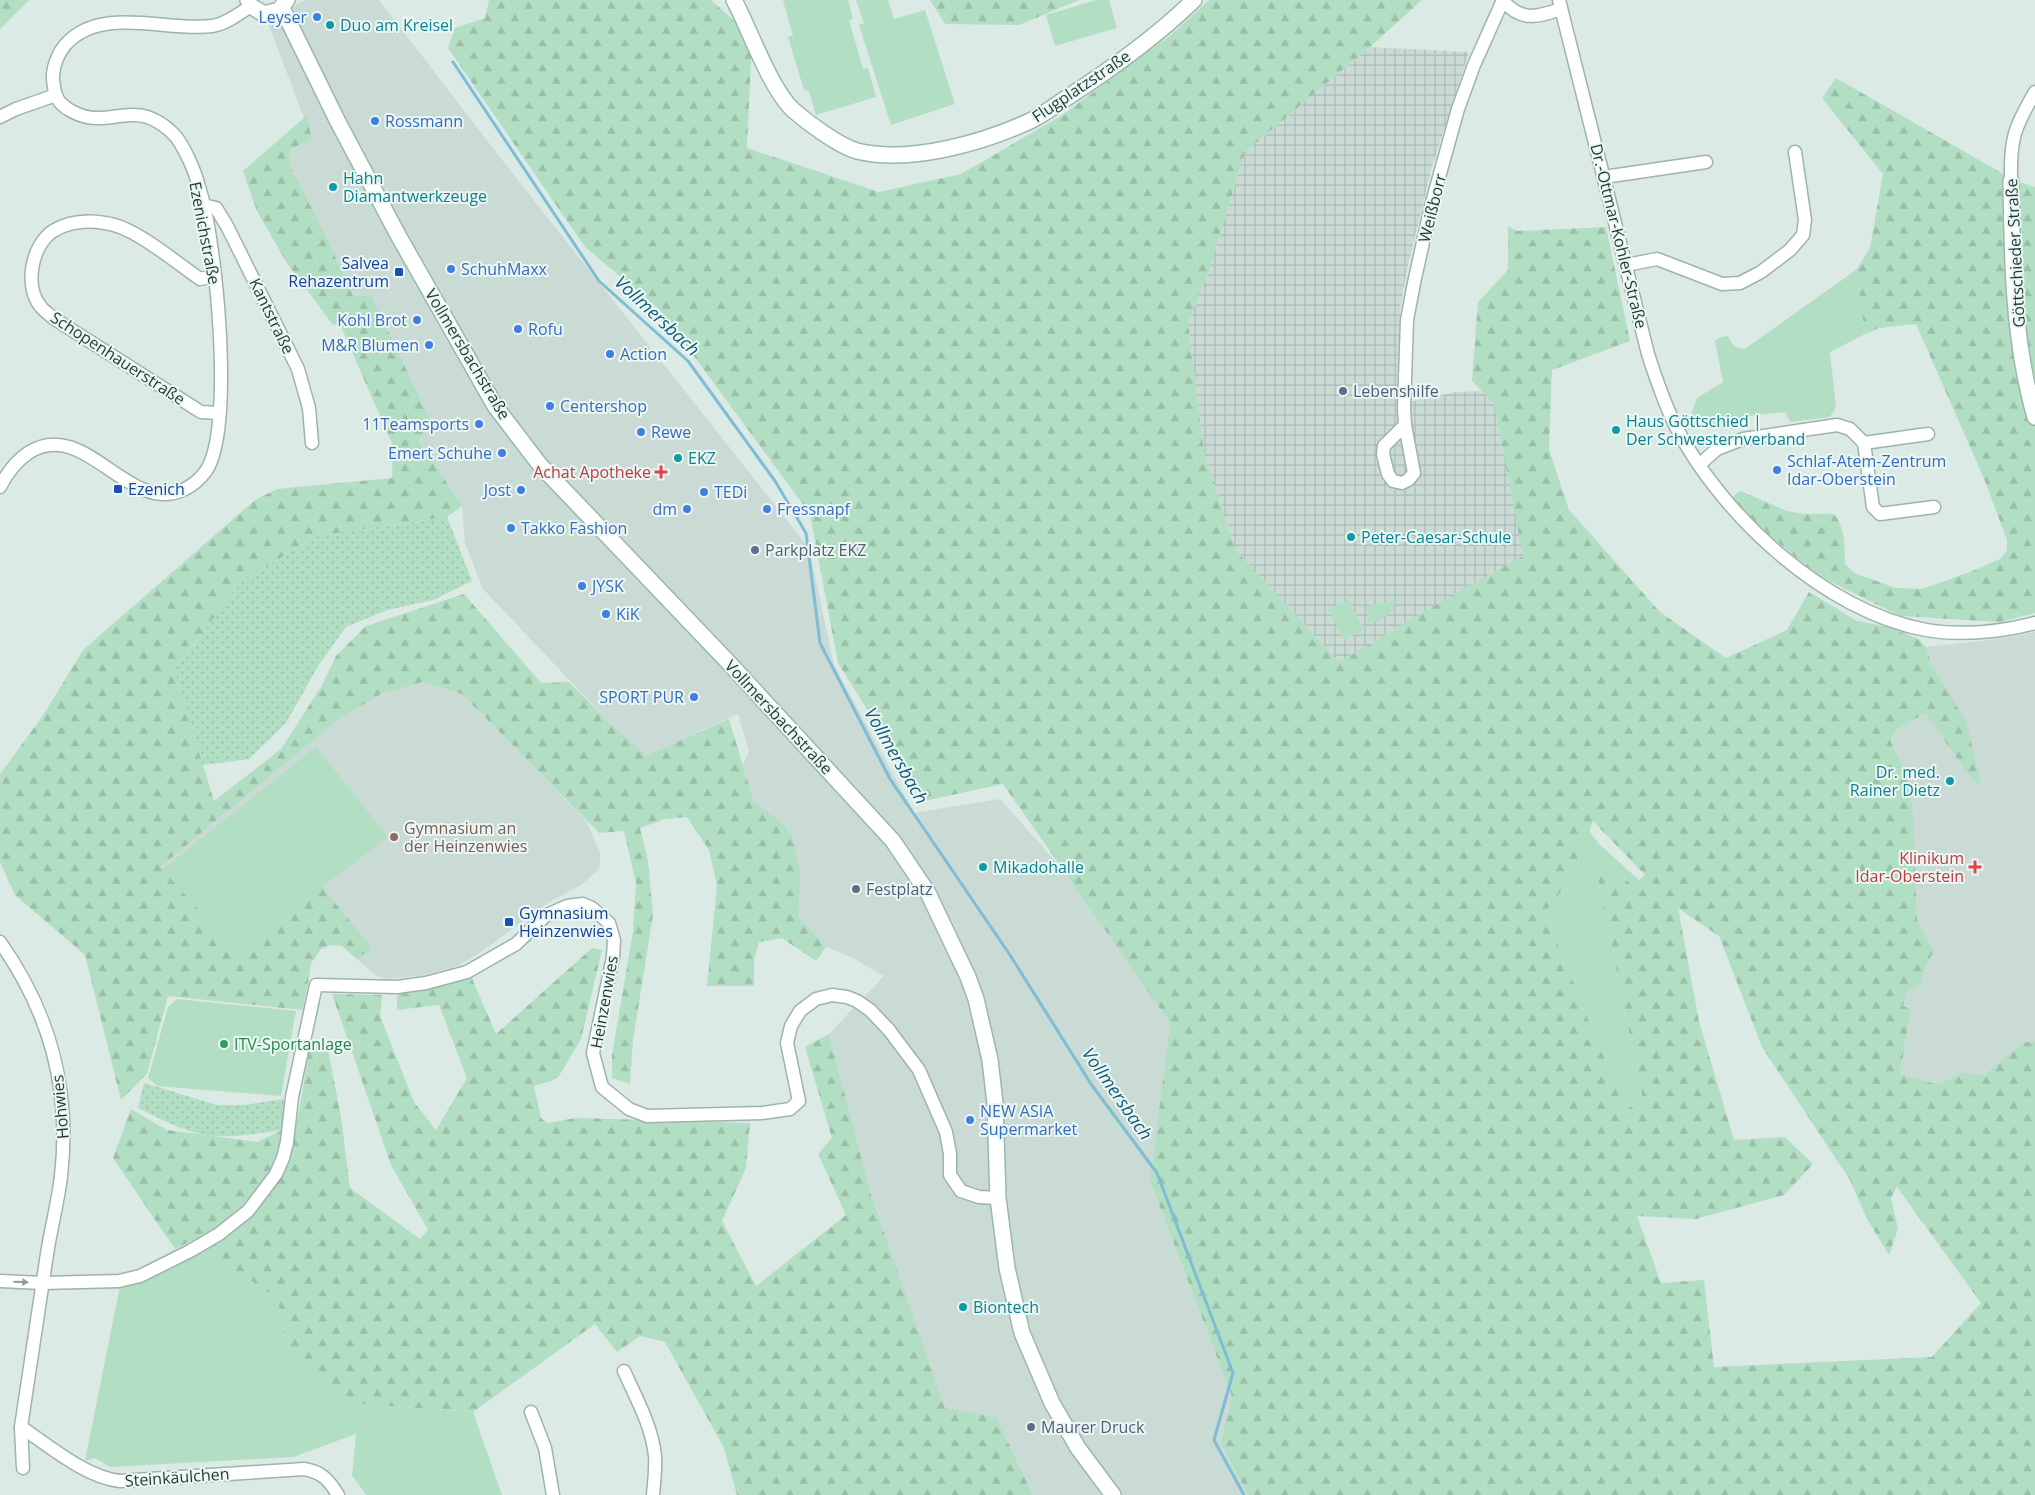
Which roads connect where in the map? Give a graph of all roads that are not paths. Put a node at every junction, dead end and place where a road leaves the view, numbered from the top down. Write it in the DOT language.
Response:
graph roads {
  1 [pos="734,0"];
  2 [pos="1194,0"];
  3 [pos="1503,1"];
  4 [pos="249,3"];
  5 [pos="285,4"];
  6 [pos="1560,5"];
  7 [pos="2035,92"];
  8 [pos="56,95"];
  9 [pos="0,116"];
  10 [pos="1795,152"];
  11 [pos="1706,162"];
  12 [pos="1604,177"];
  13 [pos="2011,182"];
  14 [pos="203,204"];
  15 [pos="1626,265"];
  16 [pos="216,276"];
  17 [pos="219,413"];
  18 [pos="2035,417"];
  19 [pos="1405,425"];
  20 [pos="1928,434"];
  21 [pos="312,443"];
  22 [pos="1864,443"];
  23 [pos="1699,464"];
  24 [pos="0,487"];
  25 [pos="1934,507"];
  26 [pos="2035,623"];
  27 [pos="0,942"];
  28 [pos="998,1198"];
  29 [pos="0,1281"];
  30 [pos="43,1283"];
  31 [pos="624,1371"];
  32 [pos="531,1412"];
  33 [pos="21,1427"];
  34 [pos="23,1468"];
  35 [pos="338,1495"];
  36 [pos="553,1495"];
  37 [pos="653,1495"];
  38 [pos="1114,1495"];
  1 -- 2 [label="main road, Flugplatzstraße"];
  3 -- 6 [label="street"];
  3 -- 19 [label="street, Weißborr"];
  4 -- 5 [label="main road"];
  4 -- 8 [label="street"];
  5 -- 28 [label="main road, Vollmersbachstraße"];
  6 -- 12 [label="street, Dr.-Ottmar-Kohler-Straße"];
  7 -- 13 [label="street, Göttschieder Straße"];
  8 -- 9 [label="street"];
  8 -- 14 [label="street, Ezenichstraße"];
  10 -- 15 [label="street"];
  11 -- 12 [label="street"];
  12 -- 15 [label="street, Dr.-Ottmar-Kohler-Straße"];
  13 -- 18 [label="main road, Göttschieder Straße"];
  14 -- 16 [label="street, Ezenichstraße"];
  14 -- 21 [label="street, Kantstraße"];
  15 -- 23 [label="street, Dr.-Ottmar-Kohler-Straße"];
  16 -- 17 [label="street, Ezenichstraße"];
  16 -- 17 [label="street, Schopenhauerstraße"];
  17 -- 24 [label="street, Ezenichstraße"];
  20 -- 22 [label="street"];
  22 -- 23 [label="street"];
  22 -- 25 [label="street"];
  23 -- 26 [label="street, Dr.-Ottmar-Kohler-Straße"];
  27 -- 30 [label="street, Hohwies"];
  28 -- 30 [label="street, Heinzenwies"];
  28 -- 38 [label="main road, Vollmersbachstraße"];
  29 -- 30 [label="street, one-way"];
  30 -- 33 [label="street, Hohwies"];
  31 -- 37 [label="street"];
  32 -- 36 [label="street"];
  33 -- 34 [label="street, Hohwies"];
  33 -- 35 [label="street, Steinkäulchen"];
}
